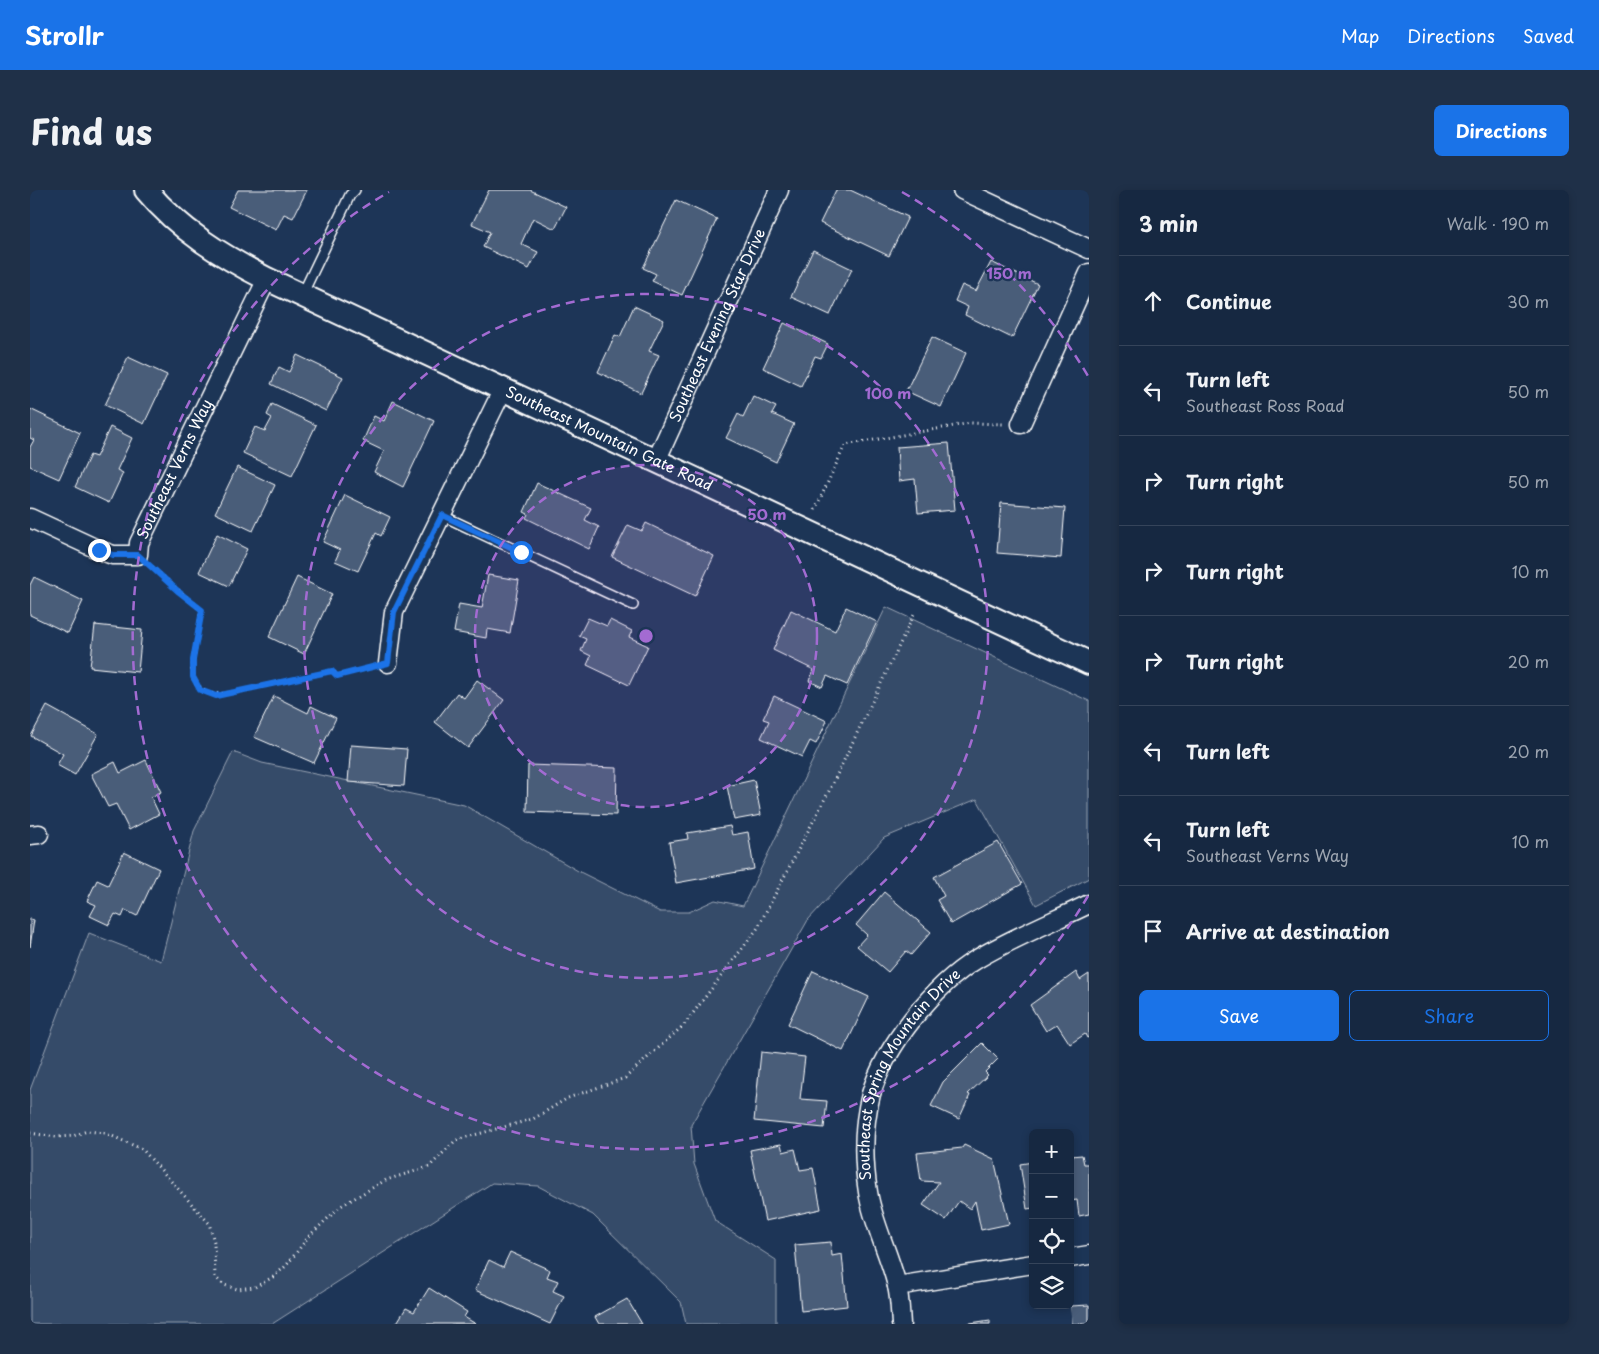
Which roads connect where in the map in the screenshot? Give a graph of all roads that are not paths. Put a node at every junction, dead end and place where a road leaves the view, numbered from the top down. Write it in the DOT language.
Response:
graph roads {
  1 [pos="146,190"];
  2 [pos="355,190"];
  3 [pos="779,190"];
  4 [pos="962,190"];
  5 [pos="1089,249"];
  6 [pos="1089,273"];
  7 [pos="267,279"];
  8 [pos="302,296"];
  9 [pos="503,389"];
  10 [pos="1021,424"];
  11 [pos="656,460"];
  12 [pos="442,515"];
  13 [pos="30,518"];
  14 [pos="633,606"];
  15 [pos="388,663"];
  16 [pos="1089,663"];
  17 [pos="1089,904"];
  18 [pos="1089,1255"];
  19 [pos="1074,1257"];
  20 [pos="1029,1265"];
  21 [pos="897,1286"];
  22 [pos="901,1324"];
  1 -- 7 [label="street, Southeast Mountain Gate Road"];
  2 -- 8 [label="lane"];
  3 -- 11 [label="street, Southeast Evening Star Drive"];
  4 -- 5 [label="street"];
  6 -- 10 [label="street"];
  7 -- 8 [label="street, Southeast Mountain Gate Road"];
  7 -- 13 [label="street, Southeast Verns Way"];
  8 -- 9 [label="street, Southeast Mountain Gate Road"];
  9 -- 11 [label="street, Southeast Mountain Gate Road"];
  9 -- 12 [label="street"];
  11 -- 16 [label="street, Southeast Mountain Gate Road"];
  12 -- 14 [label="lane"];
  12 -- 15 [label="street"];
  17 -- 21 [label="street, Southeast Spring Mountain Drive"];
  18 -- 19 [label="street"];
  20 -- 21 [label="street"];
  21 -- 22 [label="street, Southeast Spring Mountain Drive"];
}
